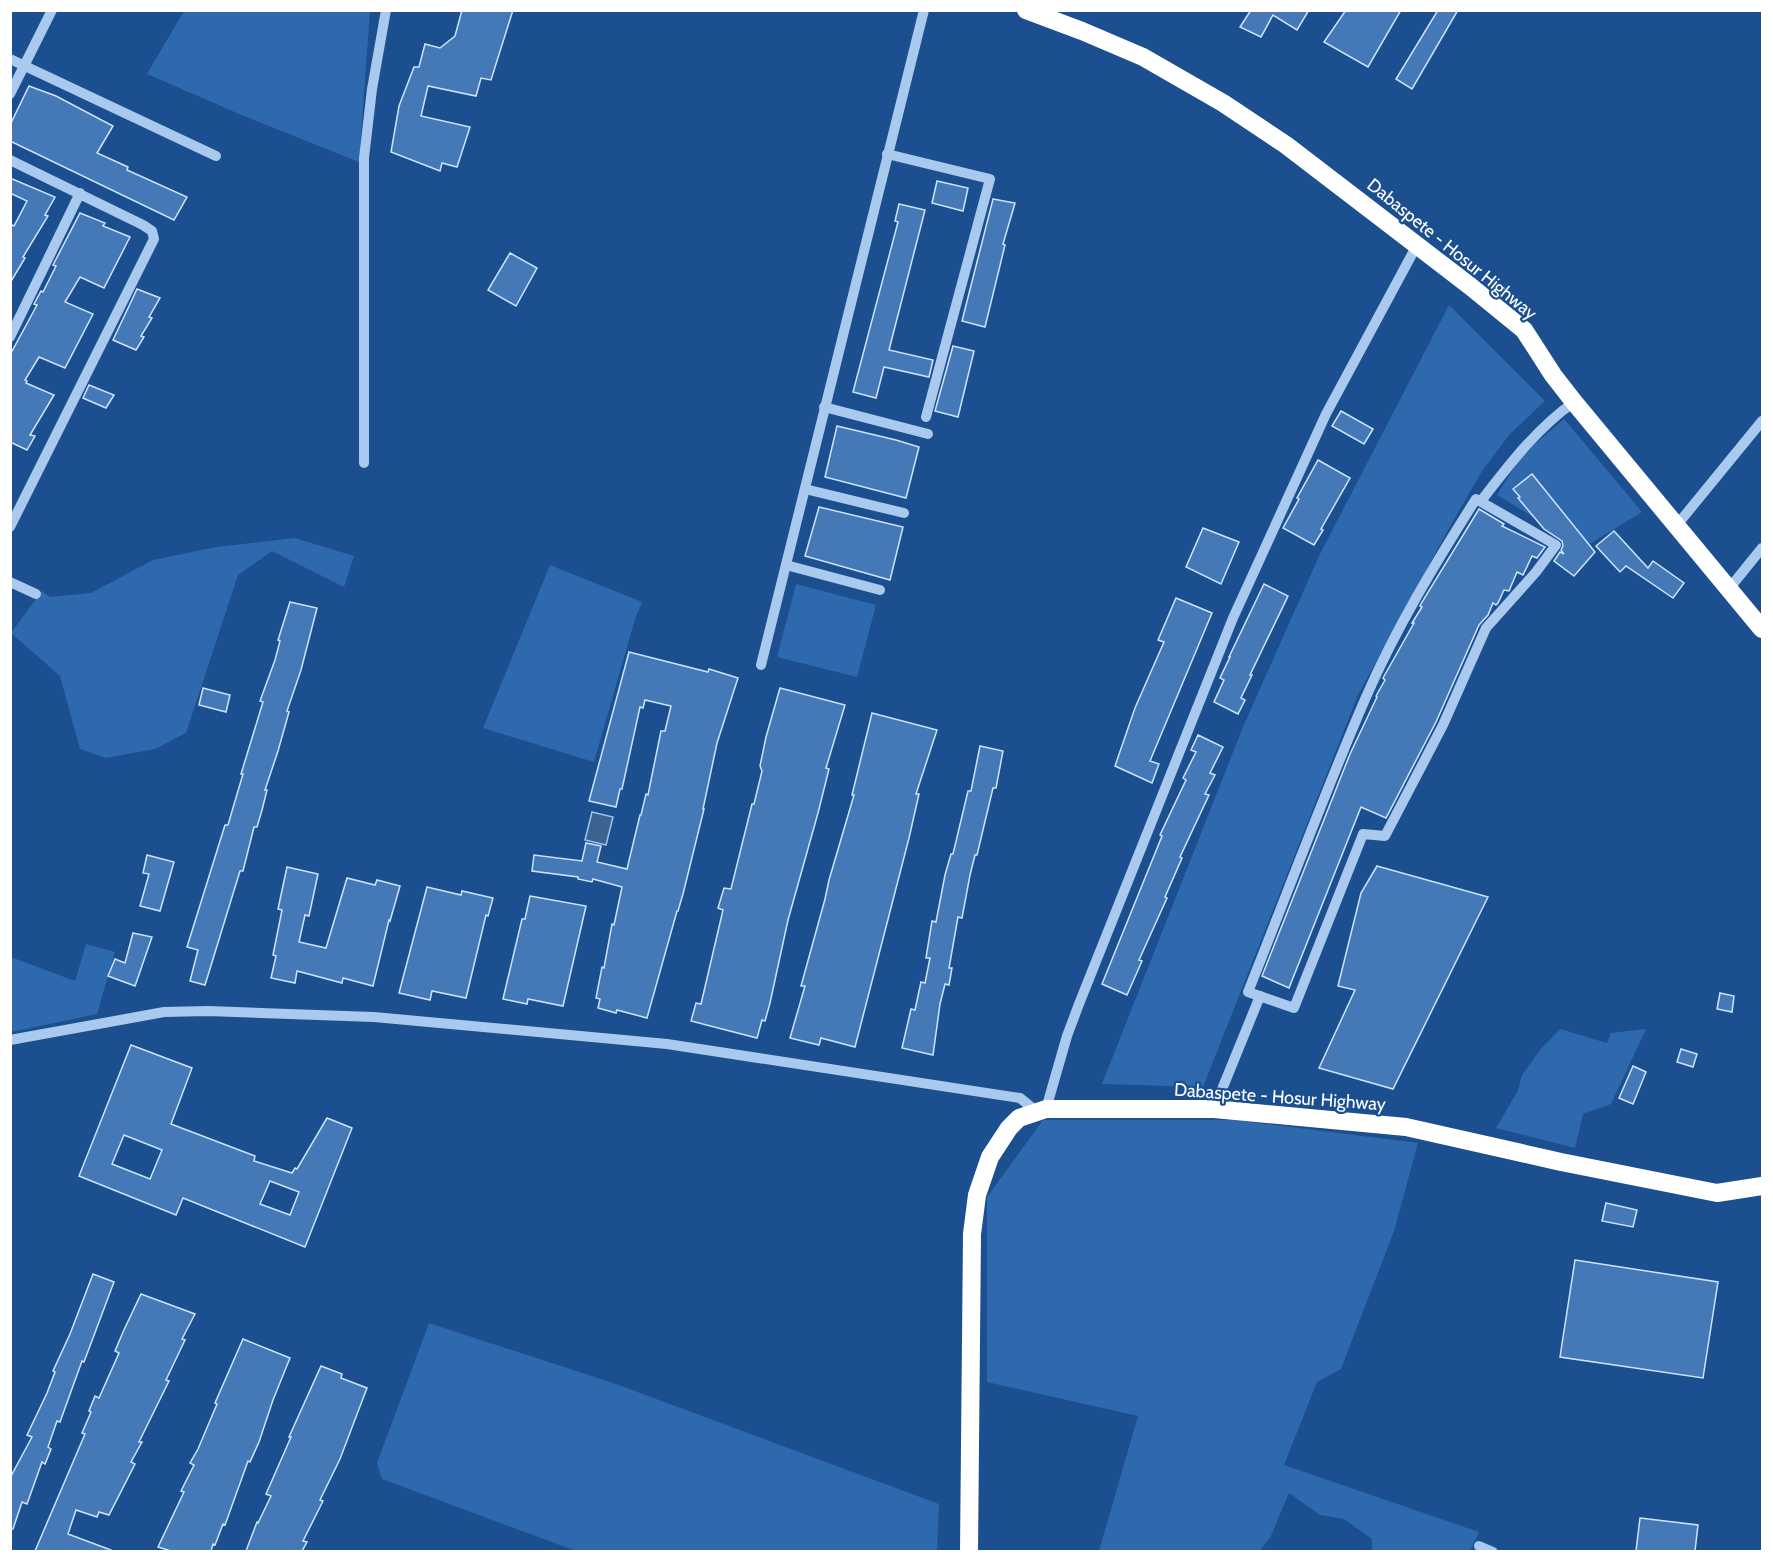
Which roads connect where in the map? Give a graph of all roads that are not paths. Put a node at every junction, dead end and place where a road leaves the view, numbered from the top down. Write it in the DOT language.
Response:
graph roads {
  1 [pos="52,10"];
  2 [pos="386,10"];
  3 [pos="924,10"];
  4 [pos="1026,10"];
  5 [pos="10,59"];
  6 [pos="24,66"];
  7 [pos="10,94"];
  8 [pos="887,154"];
  9 [pos="216,156"];
  10 [pos="10,160"];
  11 [pos="80,193"];
  12 [pos="1417,245"];
  13 [pos="10,336"];
  14 [pos="1574,402"];
  15 [pos="824,407"];
  16 [pos="926,417"];
  17 [pos="1762,421"];
  18 [pos="928,434"];
  19 [pos="364,463"];
  20 [pos="805,489"];
  21 [pos="1481,501"];
  22 [pos="904,513"];
  23 [pos="1677,525"];
  24 [pos="10,528"];
  25 [pos="1762,548"];
  26 [pos="786,565"];
  27 [pos="10,582"];
  28 [pos="880,590"];
  29 [pos="1728,590"];
  30 [pos="36,594"];
  31 [pos="1762,629"];
  32 [pos="761,665"];
  33 [pos="1260,996"];
  34 [pos="10,1040"];
  35 [pos="1214,1109"];
  36 [pos="1041,1110"];
  37 [pos="1762,1186"];
  38 [pos="1479,1546"];
  39 [pos="969,1551"];
  40 [pos="1493,1551"];
  1 -- 6 [label="street"];
  2 -- 19 [label="street"];
  3 -- 8 [label="street"];
  4 -- 12 [label="highway, Dabaspete - Hosur Highway"];
  5 -- 6 [label="street"];
  6 -- 7 [label="street"];
  6 -- 9 [label="street"];
  8 -- 15 [label="street"];
  8 -- 16 [label="street"];
  10 -- 11 [label="street"];
  11 -- 13 [label="street"];
  11 -- 24 [label="street"];
  12 -- 14 [label="highway, Dabaspete - Hosur Highway"];
  12 -- 36 [label="street"];
  14 -- 21 [label="street"];
  14 -- 23 [label="highway, Dabaspete - Hosur Highway"];
  15 -- 18 [label="street"];
  15 -- 20 [label="street"];
  17 -- 23 [label="street"];
  20 -- 22 [label="street"];
  20 -- 26 [label="street"];
  21 -- 33 [label="street"];
  21 -- 33 [label="street"];
  23 -- 29 [label="highway, Dabaspete - Hosur Highway"];
  25 -- 29 [label="street"];
  26 -- 28 [label="street"];
  26 -- 32 [label="street"];
  27 -- 30 [label="street"];
  29 -- 31 [label="highway, Dabaspete - Hosur Highway"];
  33 -- 35 [label="street"];
  34 -- 36 [label="street"];
  35 -- 36 [label="highway, Dabaspete - Hosur Highway"];
  35 -- 37 [label="highway, Dabaspete - Hosur Highway"];
  36 -- 39 [label="highway"];
  38 -- 40 [label="street"];
}
